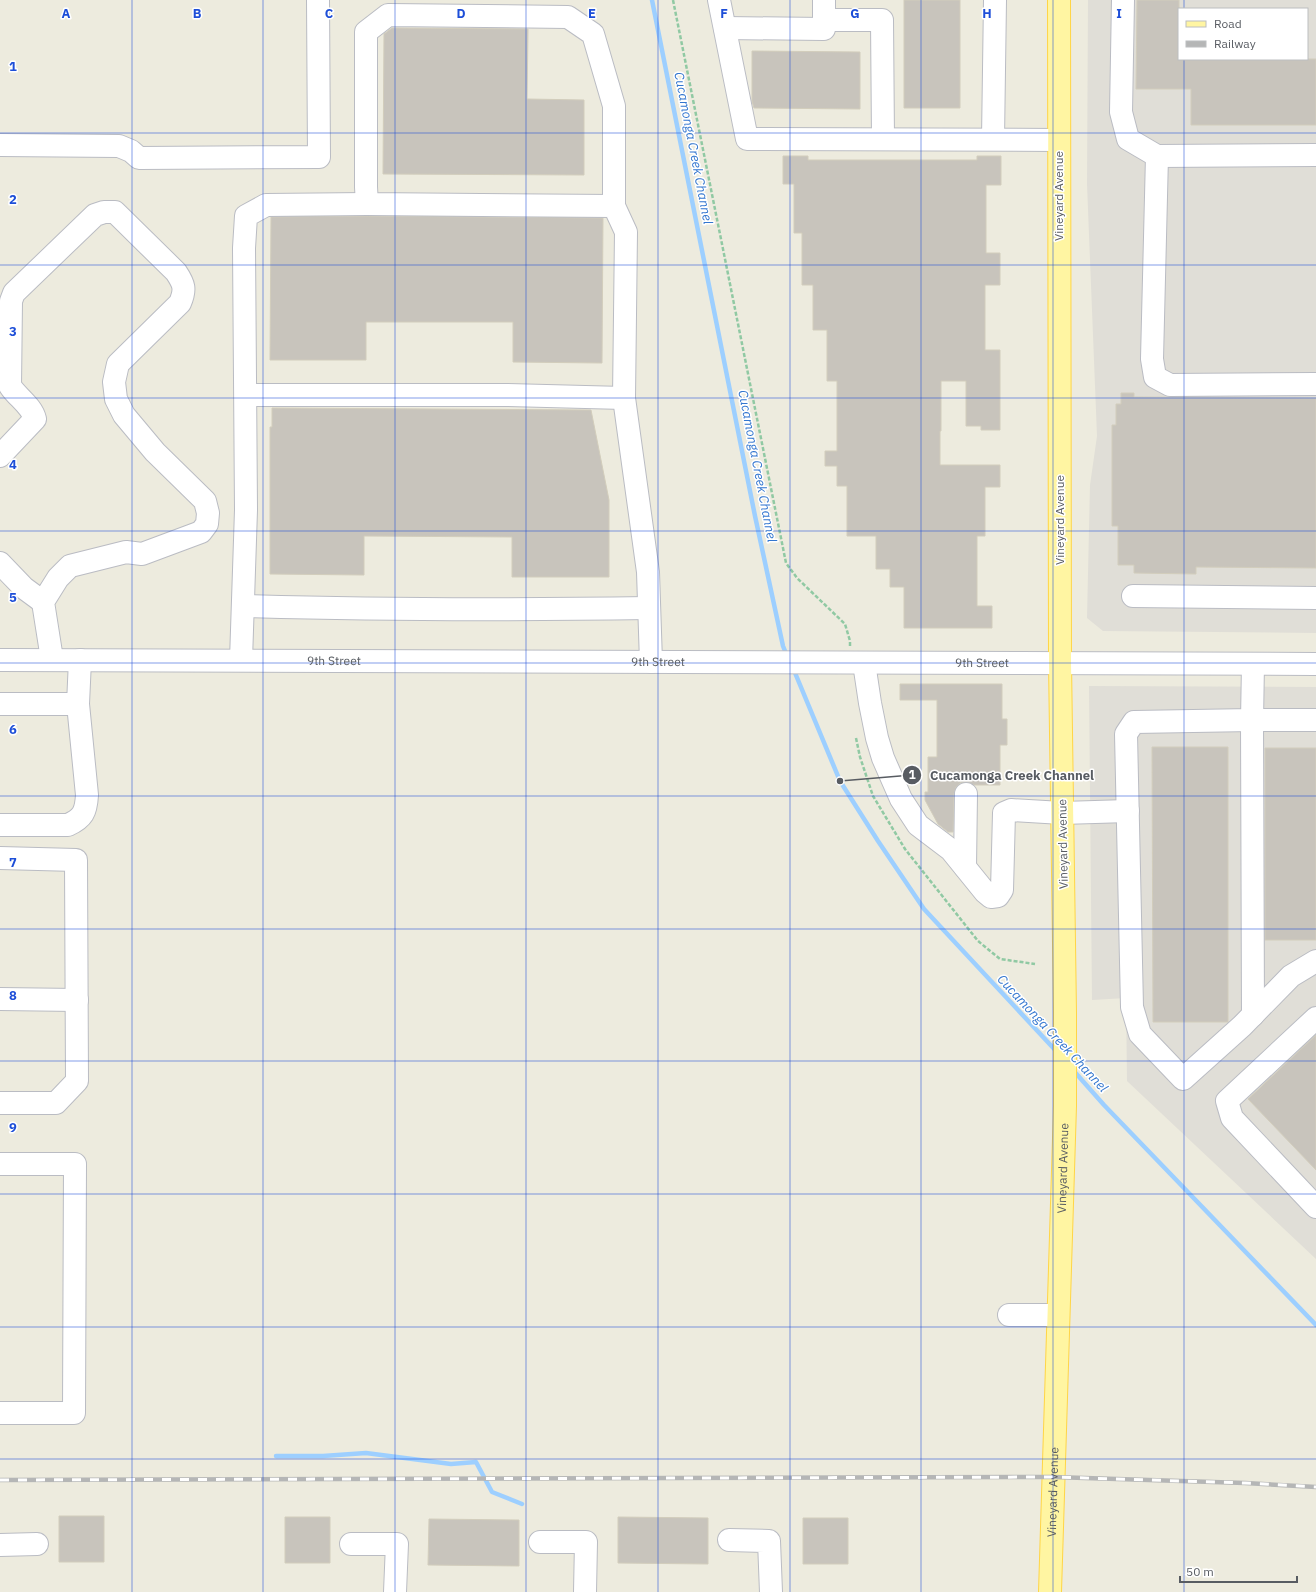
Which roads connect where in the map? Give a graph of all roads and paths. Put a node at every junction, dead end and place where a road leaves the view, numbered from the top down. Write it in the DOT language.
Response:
graph roads {
  1 [pos="318,0"];
  2 [pos="673,0"];
  3 [pos="719,0"];
  4 [pos="995,0"];
  5 [pos="1059,0"];
  6 [pos="1123,0"];
  7 [pos="824,10"];
  8 [pos="725,28"];
  9 [pos="883,138"];
  10 [pos="993,139"];
  11 [pos="1059,140"];
  12 [pos="0,145"];
  13 [pos="1316,154"];
  14 [pos="1157,156"];
  15 [pos="368,204"];
  16 [pos="614,206"];
  17 [pos="1316,384"];
  18 [pos="246,395"];
  19 [pos="624,398"];
  20 [pos="0,456"];
  21 [pos="0,563"];
  22 [pos="1133,596"];
  23 [pos="1316,598"];
  24 [pos="43,602"];
  25 [pos="243,606"];
  26 [pos="649,608"];
  27 [pos="850,641"];
  28 [pos="52,659"];
  29 [pos="0,660"];
  30 [pos="80,660"];
  31 [pos="242,660"];
  32 [pos="651,662"];
  33 [pos="1060,662"];
  34 [pos="864,663"];
  35 [pos="1253,664"];
  36 [pos="1316,664"];
  37 [pos="0,704"];
  38 [pos="78,704"];
  39 [pos="1252,720"];
  40 [pos="1316,720"];
  41 [pos="966,794"];
  42 [pos="1128,811"];
  43 [pos="1062,813"];
  44 [pos="0,825"];
  45 [pos="0,858"];
  46 [pos="965,867"];
  47 [pos="1316,961"];
  48 [pos="0,999"];
  49 [pos="77,1000"];
  50 [pos="1253,1014"];
  51 [pos="1316,1018"];
  52 [pos="0,1103"];
  53 [pos="0,1164"];
  54 [pos="1316,1207"];
  55 [pos="1009,1315"];
  56 [pos="1058,1315"];
  57 [pos="0,1413"];
  58 [pos="729,1540"];
  59 [pos="540,1542"];
  60 [pos="36,1544"];
  61 [pos="351,1544"];
  62 [pos="0,1545"];
  63 [pos="395,1592"];
  64 [pos="585,1592"];
  65 [pos="771,1592"];
  66 [pos="1050,1592"];
  1 -- 12 [label="street"];
  2 -- 27 [label="path"];
  3 -- 8 [label="street"];
  4 -- 10 [label="street"];
  5 -- 11 [label="main road, Vineyard Avenue"];
  6 -- 14 [label="street"];
  7 -- 8 [label="street"];
  7 -- 9 [label="street"];
  8 -- 9 [label="street"];
  9 -- 10 [label="street"];
  10 -- 11 [label="street"];
  11 -- 33 [label="main road, Vineyard Avenue"];
  13 -- 14 [label="street"];
  14 -- 17 [label="street"];
  15 -- 16 [label="street"];
  15 -- 16 [label="street"];
  15 -- 18 [label="street"];
  16 -- 19 [label="street"];
  18 -- 19 [label="street"];
  18 -- 25 [label="street"];
  19 -- 26 [label="street"];
  20 -- 24 [label="street"];
  21 -- 24 [label="street"];
  22 -- 23 [label="street"];
  24 -- 28 [label="street"];
  25 -- 26 [label="street"];
  25 -- 31 [label="street"];
  26 -- 32 [label="street"];
  28 -- 29 [label="street, 9th Street"];
  28 -- 30 [label="street, 9th Street"];
  30 -- 31 [label="street, 9th Street"];
  30 -- 38 [label="street"];
  31 -- 32 [label="street, 9th Street"];
  32 -- 34 [label="street, 9th Street"];
  33 -- 34 [label="street, 9th Street"];
  33 -- 35 [label="street, 9th Street"];
  33 -- 43 [label="main road, Vineyard Avenue"];
  34 -- 46 [label="street"];
  35 -- 36 [label="street, 9th Street"];
  35 -- 39 [label="street"];
  37 -- 38 [label="street"];
  38 -- 44 [label="street"];
  39 -- 40 [label="street"];
  39 -- 42 [label="street"];
  39 -- 50 [label="street"];
  41 -- 46 [label="street"];
  42 -- 43 [label="street"];
  42 -- 50 [label="street"];
  43 -- 46 [label="street"];
  43 -- 56 [label="main road, Vineyard Avenue"];
  45 -- 49 [label="street"];
  47 -- 50 [label="street"];
  48 -- 49 [label="street"];
  49 -- 52 [label="street"];
  51 -- 54 [label="street"];
  53 -- 57 [label="street"];
  55 -- 56 [label="street"];
  56 -- 66 [label="main road, Vineyard Avenue"];
  58 -- 65 [label="street"];
  59 -- 64 [label="street"];
  60 -- 62 [label="street"];
  61 -- 63 [label="street"];
}
